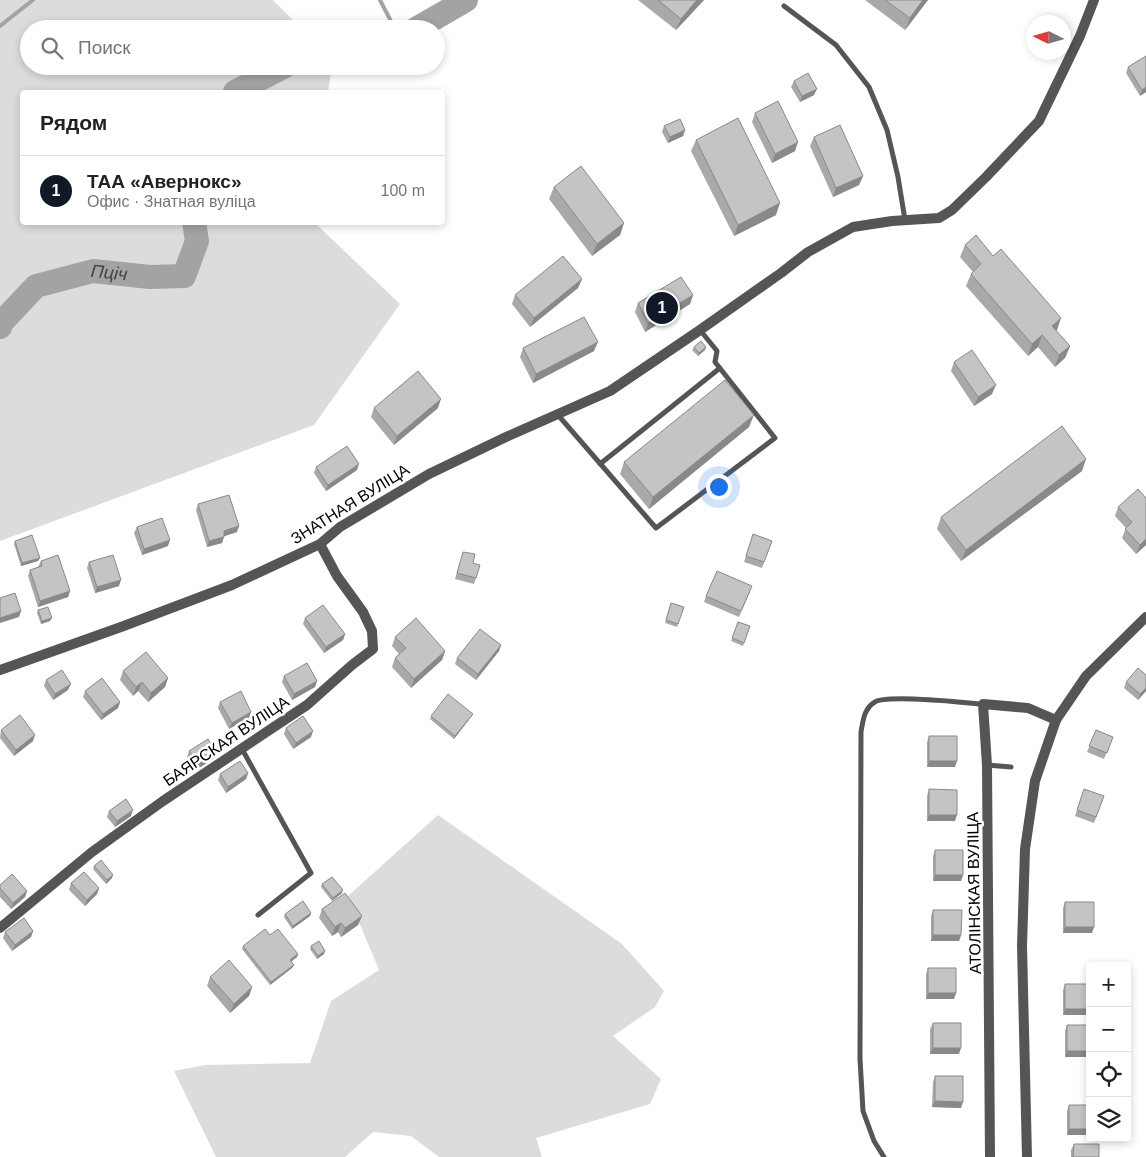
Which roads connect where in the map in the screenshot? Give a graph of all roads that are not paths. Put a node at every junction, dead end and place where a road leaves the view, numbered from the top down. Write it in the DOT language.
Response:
graph roads {
  1 [pos="1094,0"];
  2 [pos="784,6"];
  3 [pos="905,220"];
  4 [pos="700,330"];
  5 [pos="720,368"];
  6 [pos="558,415"];
  7 [pos="600,464"];
  8 [pos="320,544"];
  9 [pos="1146,617"];
  10 [pos="0,670"];
  11 [pos="983,704"];
  12 [pos="1056,720"];
  13 [pos="242,749"];
  14 [pos="988,765"];
  15 [pos="1011,767"];
  16 [pos="258,915"];
  17 [pos="0,928"];
  18 [pos="884,1157"];
  19 [pos="990,1157"];
  20 [pos="1027,1157"];
  1 -- 3 [label="street, ЗНАТНАЯ ВУЛІЦА"];
  2 -- 3 [label="lane"];
  3 -- 4 [label="street, ЗНАТНАЯ ВУЛІЦА"];
  4 -- 5 [label="lane"];
  4 -- 6 [label="street, ЗНАТНАЯ ВУЛІЦА"];
  5 -- 7 [label="lane"];
  5 -- 7 [label="lane"];
  6 -- 7 [label="lane"];
  6 -- 8 [label="street, ЗНАТНАЯ ВУЛІЦА"];
  8 -- 10 [label="street, ЗНАТНАЯ ВУЛІЦА"];
  8 -- 13 [label="street, БАЯРСКАЯ ВУЛІЦА"];
  9 -- 12 [label="street"];
  11 -- 12 [label="street"];
  11 -- 14 [label="street, АТОЛІНСКАЯ ВУЛІЦА"];
  11 -- 18 [label="lane"];
  12 -- 20 [label="street"];
  13 -- 16 [label="lane"];
  13 -- 17 [label="street, БАЯРСКАЯ ВУЛІЦА"];
  14 -- 15 [label="lane"];
  14 -- 19 [label="street, АТОЛІНСКАЯ ВУЛІЦА"];
}
